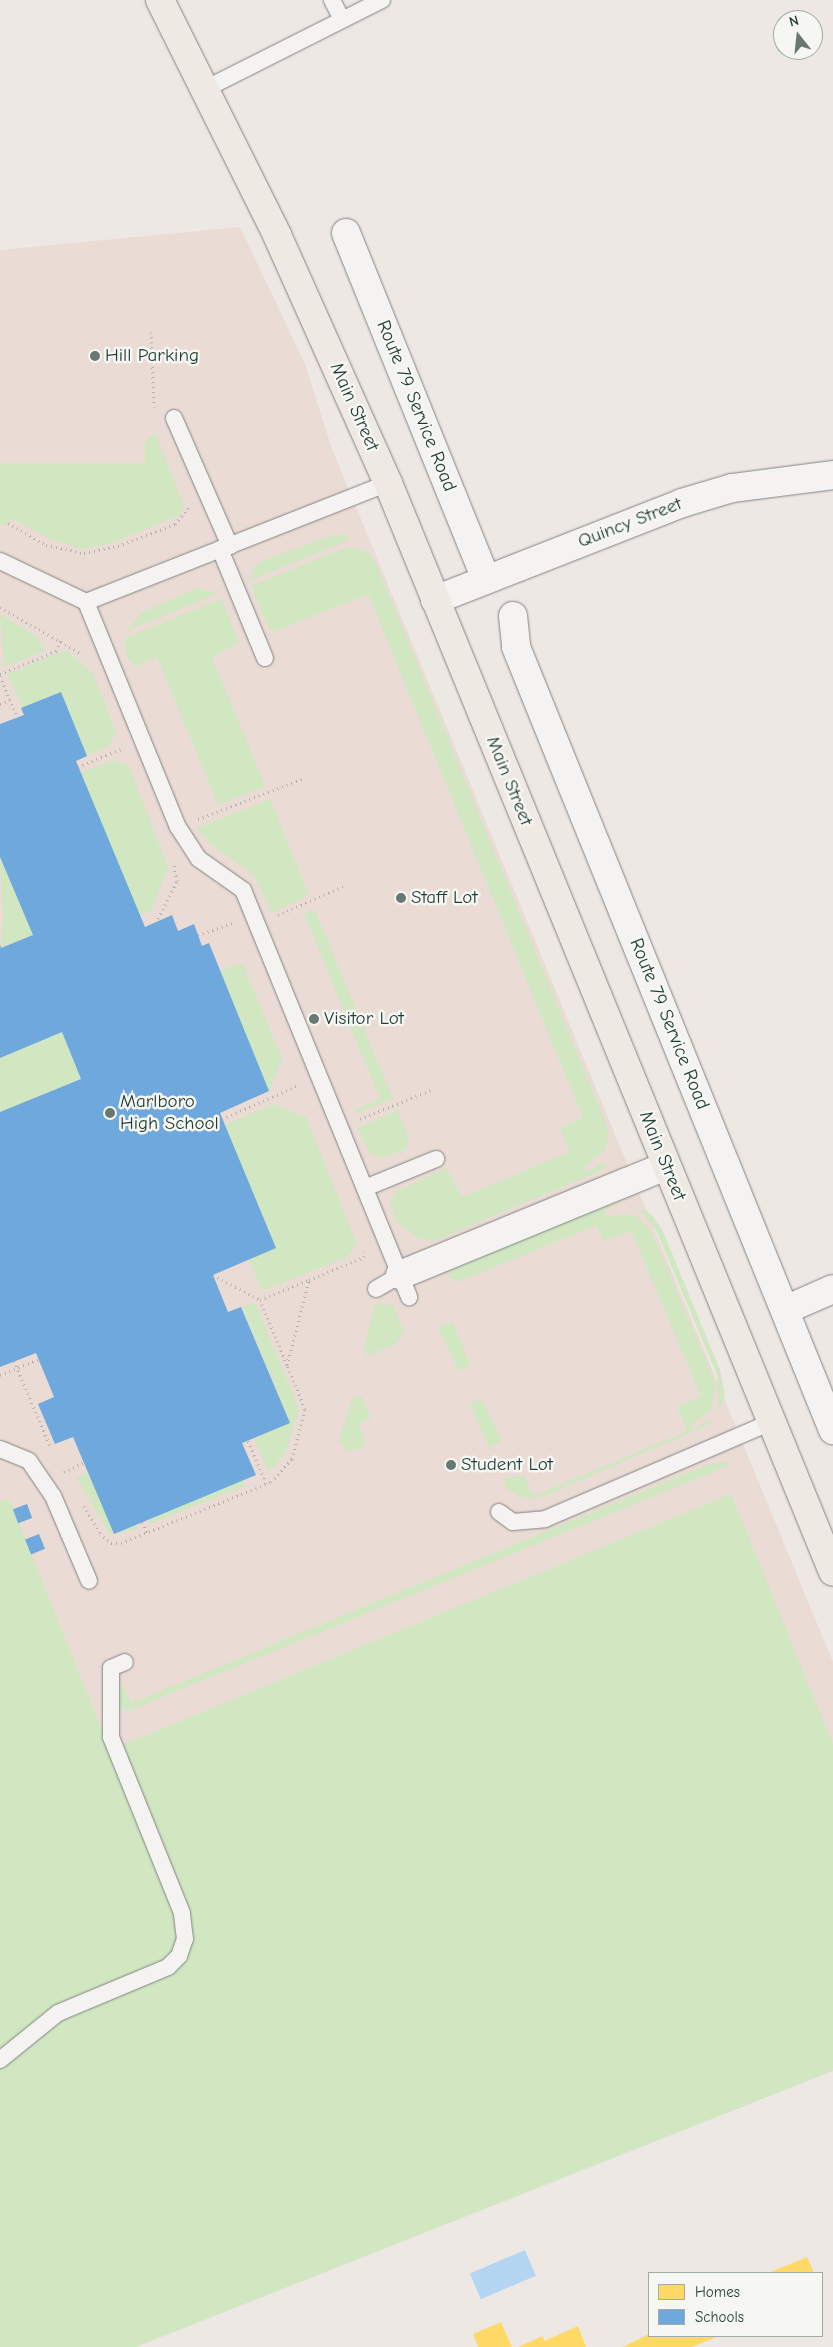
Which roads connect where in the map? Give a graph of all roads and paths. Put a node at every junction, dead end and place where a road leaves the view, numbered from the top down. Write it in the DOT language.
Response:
graph roads {
  1 [pos="160,0"];
  2 [pos="332,0"];
  3 [pos="382,0"];
  4 [pos="342,20"];
  5 [pos="207,88"];
  6 [pos="346,233"];
  7 [pos="151,332"];
  8 [pos="155,411"];
  9 [pos="174,418"];
  10 [pos="833,475"];
  11 [pos="388,483"];
  12 [pos="186,498"];
  13 [pos="8,523"];
  14 [pos="225,548"];
  15 [pos="0,561"];
  16 [pos="486,579"];
  17 [pos="434,600"];
  18 [pos="86,602"];
  19 [pos="0,608"];
  20 [pos="513,616"];
  21 [pos="60,641"];
  22 [pos="265,658"];
  23 [pos="90,661"];
  24 [pos="0,675"];
  25 [pos="10,700"];
  26 [pos="0,704"];
  27 [pos="17,717"];
  28 [pos="127,747"];
  29 [pos="78,767"];
  30 [pos="302,779"];
  31 [pos="178,827"];
  32 [pos="171,859"];
  33 [pos="175,867"];
  34 [pos="184,876"];
  35 [pos="346,886"];
  36 [pos="228,916"];
  37 [pos="156,923"];
  38 [pos="232,923"];
  39 [pos="258,924"];
  40 [pos="198,935"];
  41 [pos="296,1076"];
  42 [pos="299,1085"];
  43 [pos="431,1090"];
  44 [pos="303,1093"];
  45 [pos="222,1119"];
  46 [pos="342,1126"];
  47 [pos="436,1159"];
  48 [pos="666,1166"];
  49 [pos="365,1188"];
  50 [pos="366,1248"];
  51 [pos="213,1275"];
  52 [pos="309,1280"];
  53 [pos="404,1286"];
  54 [pos="376,1289"];
  55 [pos="833,1290"];
  56 [pos="260,1300"];
  57 [pos="784,1310"];
  58 [pos="39,1359"];
  59 [pos="14,1361"];
  60 [pos="287,1365"];
  61 [pos="17,1368"];
  62 [pos="0,1375"];
  63 [pos="771,1422"];
  64 [pos="833,1430"];
  65 [pos="248,1441"];
  66 [pos="0,1449"];
  67 [pos="52,1452"];
  68 [pos="84,1462"];
  69 [pos="60,1465"];
  70 [pos="64,1472"];
  71 [pos="69,1480"];
  72 [pos="266,1484"];
  73 [pos="82,1502"];
  74 [pos="499,1512"];
  75 [pos="142,1522"];
  76 [pos="147,1533"];
  77 [pos="833,1572"];
  78 [pos="89,1581"];
  79 [pos="125,1662"];
  80 [pos="0,2060"];
  1 -- 5 [label="main road, Main Street"];
  2 -- 4 [label="lane"];
  3 -- 4 [label="lane"];
  4 -- 5 [label="lane"];
  5 -- 11 [label="main road, Main Street"];
  6 -- 16 [label="street, Route 79 Service Road"];
  7 -- 8 [label="path"];
  9 -- 14 [label="lane"];
  10 -- 16 [label="street, Quincy Street"];
  11 -- 14 [label="lane"];
  11 -- 17 [label="main road, Main Street"];
  12 -- 13 [label="path"];
  14 -- 18 [label="lane"];
  14 -- 22 [label="lane"];
  15 -- 18 [label="lane"];
  16 -- 17 [label="street, Quincy Street"];
  17 -- 48 [label="main road, Main Street"];
  18 -- 31 [label="lane"];
  19 -- 21 [label="path"];
  20 -- 57 [label="street, Route 79 Service Road"];
  21 -- 23 [label="path"];
  21 -- 24 [label="path"];
  24 -- 25 [label="path"];
  25 -- 26 [label="path"];
  25 -- 27 [label="path"];
  28 -- 29 [label="path"];
  30 -- 31 [label="path"];
  31 -- 39 [label="lane"];
  32 -- 33 [label="path"];
  33 -- 34 [label="path"];
  33 -- 37 [label="path"];
  35 -- 39 [label="path"];
  36 -- 38 [label="path"];
  38 -- 39 [label="path"];
  38 -- 40 [label="path"];
  39 -- 46 [label="lane"];
  41 -- 42 [label="path"];
  42 -- 44 [label="path"];
  42 -- 45 [label="path"];
  43 -- 46 [label="path"];
  46 -- 49 [label="lane"];
  47 -- 49 [label="lane"];
  48 -- 53 [label="street"];
  48 -- 63 [label="main road, Main Street"];
  49 -- 53 [label="lane"];
  50 -- 52 [label="path"];
  51 -- 56 [label="path"];
  52 -- 56 [label="path"];
  52 -- 60 [label="path"];
  53 -- 54 [label="lane"];
  55 -- 57 [label="street"];
  56 -- 60 [label="path"];
  57 -- 64 [label="street, Route 79 Service Road"];
  58 -- 61 [label="path"];
  59 -- 61 [label="path"];
  60 -- 72 [label="path"];
  61 -- 62 [label="path"];
  61 -- 67 [label="path"];
  63 -- 74 [label="lane"];
  63 -- 77 [label="main road, Main Street"];
  65 -- 72 [label="path"];
  66 -- 78 [label="lane"];
  68 -- 70 [label="path"];
  69 -- 70 [label="path"];
  70 -- 71 [label="path"];
  72 -- 76 [label="path"];
  73 -- 76 [label="path"];
  75 -- 76 [label="path"];
  79 -- 80 [label="lane"];
}
